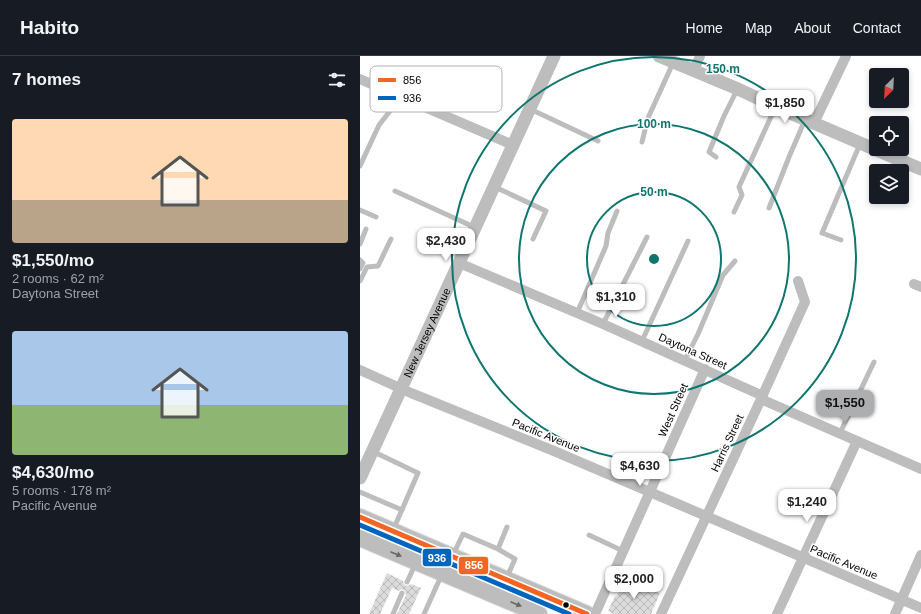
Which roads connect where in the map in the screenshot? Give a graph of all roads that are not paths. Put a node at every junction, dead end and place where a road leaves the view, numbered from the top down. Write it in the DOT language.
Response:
graph roads {
  1 [pos="554,56"];
  2 [pos="659,56"];
  3 [pos="700,56"];
  4 [pos="846,56"];
  5 [pos="674,62"];
  6 [pos="694,71"];
  7 [pos="360,79"];
  8 [pos="370,83"];
  9 [pos="738,89"];
  10 [pos="776,107"];
  11 [pos="530,109"];
  12 [pos="389,112"];
  13 [pos="436,112"];
  14 [pos="810,121"];
  15 [pos="598,141"];
  16 [pos="642,142"];
  17 [pos="860,143"];
  18 [pos="513,145"];
  19 [pos="716,157"];
  20 [pos="360,166"];
  21 [pos="921,169"];
  22 [pos="494,187"];
  23 [pos="395,191"];
  24 [pos="769,208"];
  25 [pos="360,210"];
  26 [pos="617,211"];
  27 [pos="734,212"];
  28 [pos="376,217"];
  29 [pos="475,227"];
  30 [pos="366,229"];
  31 [pos="646,236"];
  32 [pos="391,239"];
  33 [pos="533,239"];
  34 [pos="841,240"];
  35 [pos="688,241"];
  36 [pos="360,244"];
  37 [pos="360,260"];
  38 [pos="735,262"];
  39 [pos="459,263"];
  40 [pos="360,269"];
  41 [pos="360,281"];
  42 [pos="798,281"];
  43 [pos="577,313"];
  44 [pos="604,324"];
  45 [pos="642,341"];
  46 [pos="685,360"];
  47 [pos="874,362"];
  48 [pos="705,369"];
  49 [pos="360,370"];
  50 [pos="401,389"];
  51 [pos="762,397"];
  52 [pos="840,433"];
  53 [pos="857,441"];
  54 [pos="372,451"];
  55 [pos="363,464"];
  56 [pos="921,469"];
  57 [pos="360,478"];
  58 [pos="360,492"];
  59 [pos="650,492"];
  60 [pos="402,510"];
  61 [pos="360,517"];
  62 [pos="707,517"];
  63 [pos="508,528"];
  64 [pos="392,531"];
  65 [pos="589,535"];
  66 [pos="360,538"];
  67 [pos="498,549"];
  68 [pos="623,551"];
  69 [pos="921,555"];
  70 [pos="453,556"];
  71 [pos="803,558"];
  72 [pos="416,562"];
  73 [pos="442,574"];
  74 [pos="506,580"];
  75 [pos="407,582"];
  76 [pos="402,593"];
  77 [pos="543,595"];
  78 [pos="902,600"];
  79 [pos="921,608"];
  80 [pos="536,613"];
  81 [pos="393,614"];
  82 [pos="424,614"];
  83 [pos="588,614"];
  84 [pos="595,614"];
  85 [pos="661,614"];
  86 [pos="777,614"];
  87 [pos="895,614"];
  1 -- 11 [label="street, New Jersey Avenue"];
  2 -- 5 [label="street"];
  3 -- 6 [label="street"];
  4 -- 14 [label="street"];
  5 -- 6 [label="street"];
  5 -- 16 [label="lane"];
  6 -- 9 [label="street"];
  7 -- 8 [label="street"];
  9 -- 10 [label="street"];
  9 -- 19 [label="lane"];
  10 -- 14 [label="street"];
  10 -- 27 [label="lane"];
  11 -- 15 [label="lane"];
  11 -- 18 [label="street, New Jersey Avenue"];
  12 -- 20 [label="lane"];
  13 -- 18 [label="street"];
  14 -- 17 [label="street"];
  14 -- 24 [label="lane"];
  17 -- 21 [label="street"];
  17 -- 34 [label="lane"];
  18 -- 22 [label="street, New Jersey Avenue"];
  22 -- 29 [label="street, New Jersey Avenue"];
  22 -- 33 [label="lane"];
  23 -- 29 [label="lane"];
  25 -- 28 [label="lane"];
  26 -- 43 [label="lane"];
  29 -- 39 [label="street, New Jersey Avenue"];
  30 -- 36 [label="lane"];
  31 -- 44 [label="lane"];
  32 -- 41 [label="lane"];
  35 -- 45 [label="lane"];
  37 -- 40 [label="lane"];
  38 -- 46 [label="lane"];
  39 -- 43 [label="street, Daytona Street"];
  39 -- 50 [label="street, New Jersey Avenue"];
  42 -- 51 [label="street, Harris Street"];
  43 -- 44 [label="street, Daytona Street"];
  44 -- 45 [label="street, Daytona Street"];
  45 -- 46 [label="street, Daytona Street"];
  46 -- 48 [label="street, Daytona Street"];
  47 -- 52 [label="lane"];
  48 -- 51 [label="street, Daytona Street"];
  48 -- 59 [label="street, West Street"];
  49 -- 50 [label="street, Pacific Avenue"];
  50 -- 54 [label="street, New Jersey Avenue"];
  50 -- 59 [label="street, Pacific Avenue"];
  51 -- 52 [label="street, Daytona Street"];
  51 -- 62 [label="street, Harris Street"];
  52 -- 53 [label="street, Daytona Street"];
  53 -- 56 [label="street, Daytona Street"];
  53 -- 71 [label="street"];
  54 -- 55 [label="street, New Jersey Avenue"];
  54 -- 60 [label="lane"];
  55 -- 57 [label="street, New Jersey Avenue"];
  58 -- 60 [label="lane"];
  59 -- 62 [label="street, Pacific Avenue"];
  59 -- 68 [label="street, West Street"];
  60 -- 64 [label="lane"];
  61 -- 64 [label="main road"];
  62 -- 71 [label="street, Pacific Avenue"];
  62 -- 85 [label="street, Harris Street"];
  63 -- 67 [label="lane"];
  64 -- 70 [label="main road"];
  65 -- 68 [label="lane"];
  66 -- 72 [label="main road, one-way"];
  67 -- 70 [label="lane"];
  67 -- 74 [label="lane"];
  68 -- 84 [label="street, West Street"];
  69 -- 78 [label="street"];
  70 -- 74 [label="main road"];
  71 -- 78 [label="street, Pacific Avenue"];
  71 -- 86 [label="street"];
  72 -- 73 [label="main road"];
  72 -- 75 [label="lane"];
  73 -- 80 [label="main road, one-way"];
  73 -- 82 [label="lane"];
  74 -- 77 [label="main road"];
  76 -- 81 [label="lane"];
  77 -- 80 [label="street"];
  77 -- 83 [label="main road"];
  78 -- 79 [label="street, Pacific Avenue"];
  78 -- 87 [label="street"];
}
